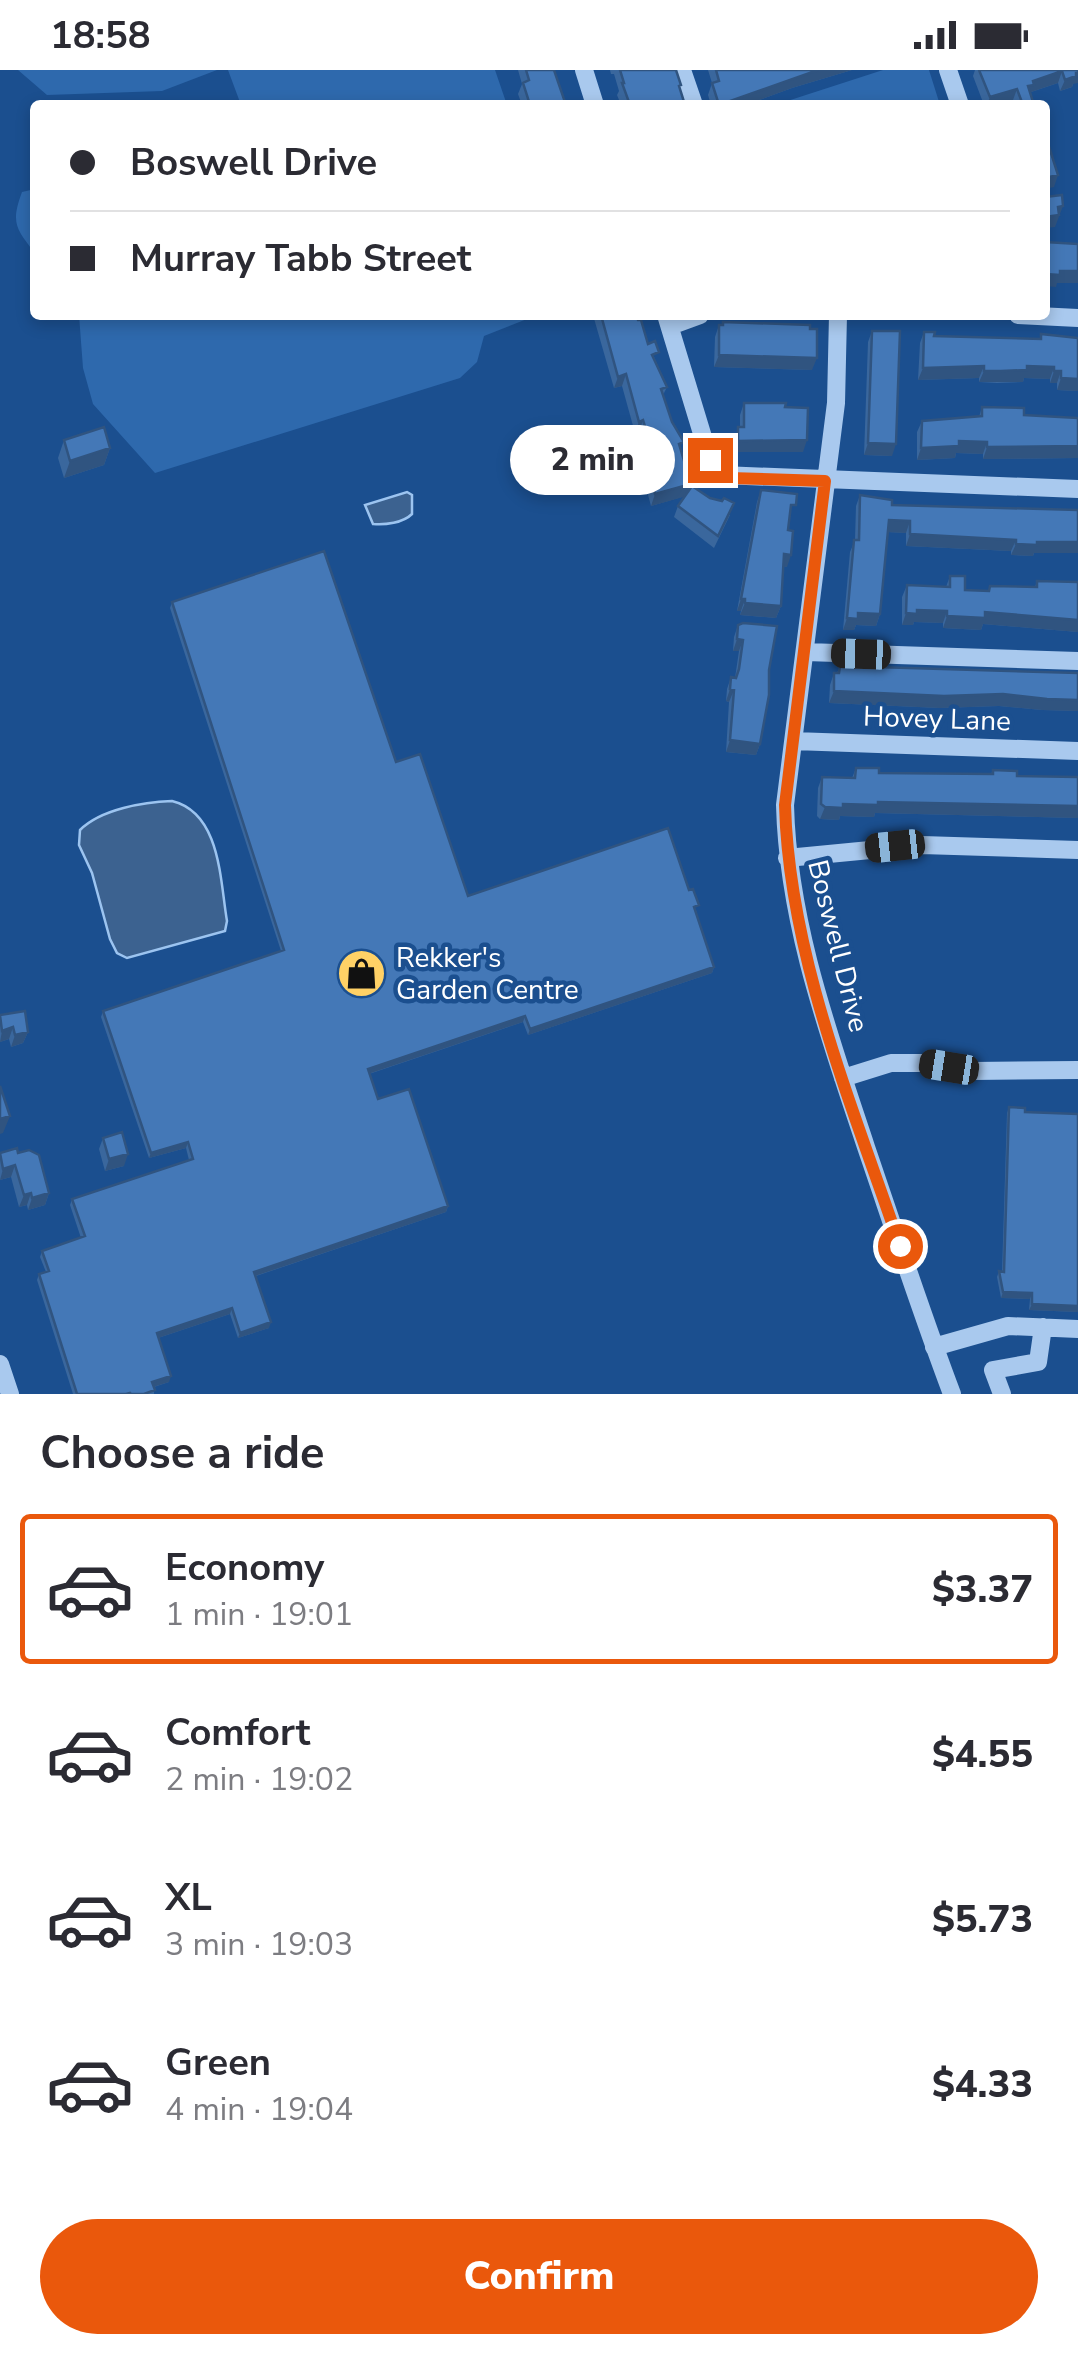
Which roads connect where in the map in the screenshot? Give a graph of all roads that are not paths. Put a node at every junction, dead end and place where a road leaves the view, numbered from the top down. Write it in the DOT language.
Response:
graph roads {
  1 [pos="584,70"];
  2 [pos="682,70"];
  3 [pos="948,70"];
  4 [pos="594,100"];
  5 [pos="692,100"];
  6 [pos="958,100"];
  7 [pos="1050,317"];
  8 [pos="1078,318"];
  9 [pos="838,320"];
  10 [pos="668,321"];
  11 [pos="825,481"];
  12 [pos="1078,489"];
  13 [pos="806,652"];
  14 [pos="1078,661"];
  15 [pos="794,741"];
  16 [pos="1078,751"];
  17 [pos="1078,850"];
  18 [pos="787,858"];
  19 [pos="1078,1070"];
  20 [pos="843,1078"];
  21 [pos="1043,1327"];
  22 [pos="1078,1329"];
  23 [pos="934,1348"];
  24 [pos="0,1364"];
  25 [pos="10,1394"];
  26 [pos="952,1394"];
  27 [pos="1002,1394"];
  1 -- 4 [label="street"];
  2 -- 5 [label="street"];
  3 -- 6 [label="street"];
  7 -- 8 [label="street"];
  9 -- 11 [label="street, Boswell Drive"];
  10 -- 11 [label="street"];
  11 -- 12 [label="street"];
  11 -- 13 [label="street, Boswell Drive"];
  13 -- 14 [label="street"];
  13 -- 15 [label="street, Boswell Drive"];
  15 -- 16 [label="street, Hovey Lane"];
  15 -- 18 [label="street, Boswell Drive"];
  17 -- 18 [label="street"];
  18 -- 20 [label="street, Boswell Drive"];
  19 -- 20 [label="street"];
  20 -- 23 [label="street, Boswell Drive"];
  21 -- 22 [label="street"];
  21 -- 23 [label="street"];
  21 -- 27 [label="street"];
  23 -- 26 [label="street, Boswell Drive"];
  24 -- 25 [label="street"];
}
